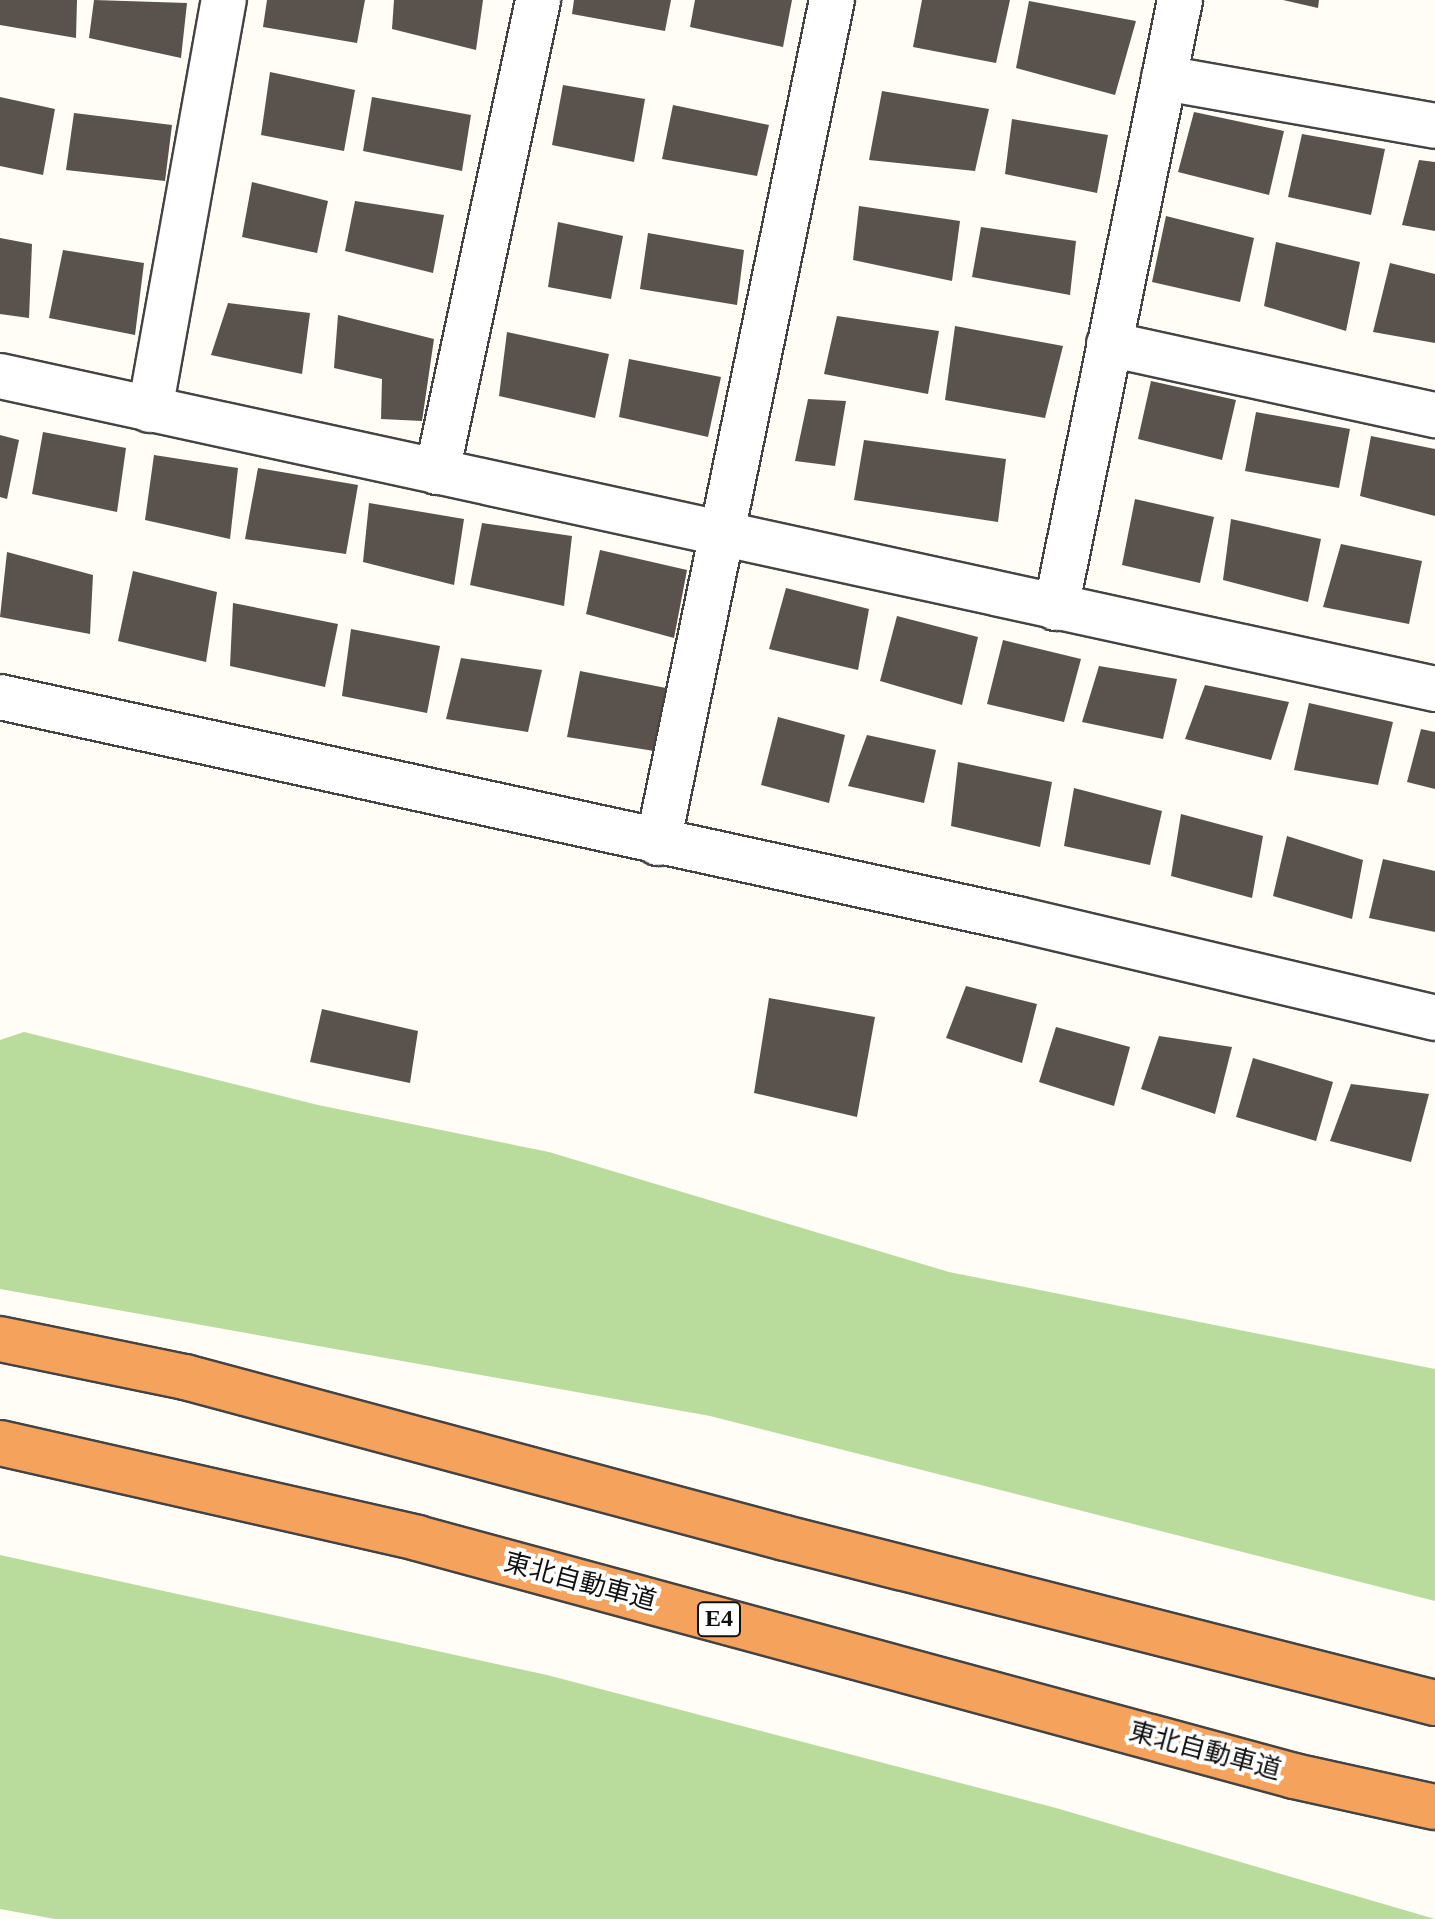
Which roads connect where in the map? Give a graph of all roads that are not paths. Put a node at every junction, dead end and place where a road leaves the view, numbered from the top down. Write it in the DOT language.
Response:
graph roads {
  1 [pos="224,0"];
  2 [pos="538,0"];
  3 [pos="832,0"];
  4 [pos="1180,0"];
  5 [pos="1164,78"];
  6 [pos="1435,126"];
  7 [pos="1109,344"];
  8 [pos="0,376"];
  9 [pos="150,410"];
  10 [pos="1435,415"];
  11 [pos="437,472"];
  12 [pos="721,534"];
  13 [pos="1056,608"];
  14 [pos="1435,689"];
  15 [pos="0,697"];
  16 [pos="658,843"];
  17 [pos="1435,1018"];
  18 [pos="0,1339"];
  19 [pos="0,1443"];
  20 [pos="1435,1703"];
  21 [pos="1435,1807"];
  1 -- 9 [label="street"];
  2 -- 11 [label="street"];
  3 -- 12 [label="street"];
  4 -- 5 [label="street"];
  5 -- 6 [label="street"];
  5 -- 7 [label="street"];
  7 -- 10 [label="street"];
  7 -- 13 [label="street"];
  8 -- 9 [label="street"];
  9 -- 11 [label="street"];
  11 -- 12 [label="street"];
  12 -- 13 [label="street"];
  12 -- 16 [label="street"];
  13 -- 14 [label="street"];
  15 -- 16 [label="street"];
  16 -- 17 [label="street"];
  18 -- 20 [label="highway"];
  19 -- 21 [label="highway, 東北自動車道 / E4"];
}
